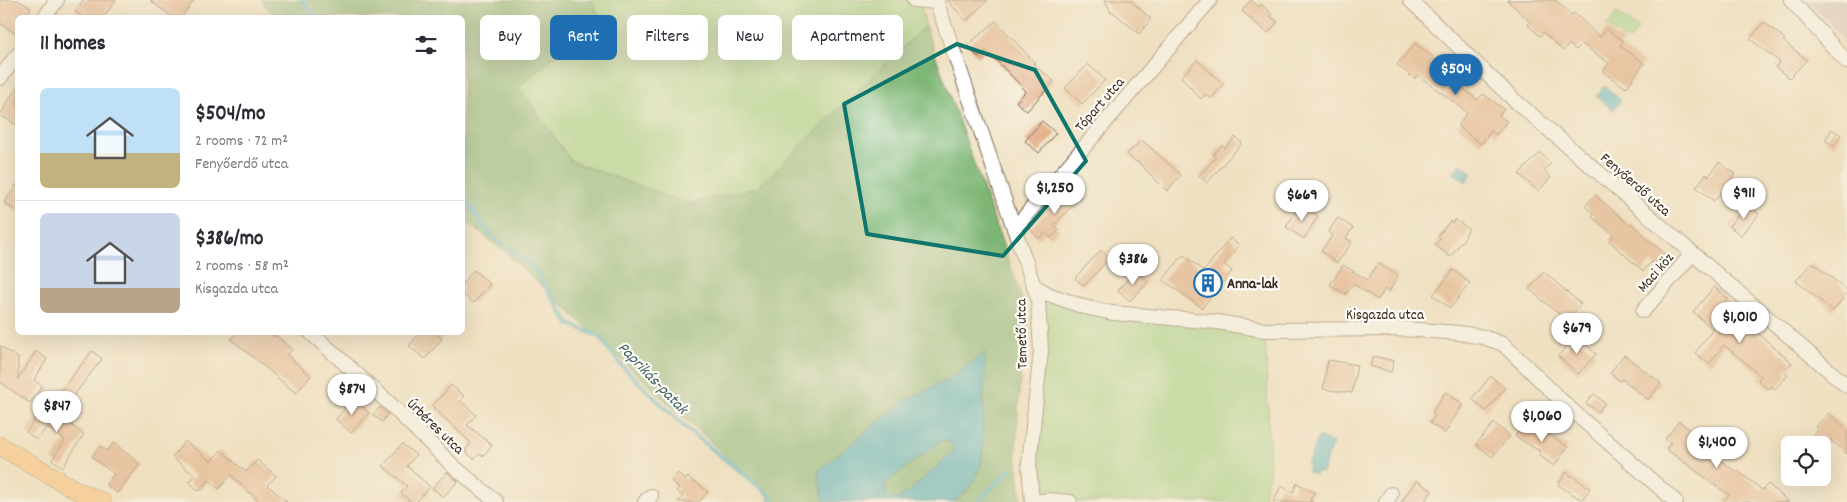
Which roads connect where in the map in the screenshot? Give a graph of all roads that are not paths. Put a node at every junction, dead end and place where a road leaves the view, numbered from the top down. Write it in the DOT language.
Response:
graph roads {
  1 [pos="57,0"];
  2 [pos="914,0"];
  3 [pos="1210,0"];
  4 [pos="1410,0"];
  5 [pos="1791,0"];
  6 [pos="937,1"];
  7 [pos="46,15"];
  8 [pos="11,61"];
  9 [pos="1847,62"];
  10 [pos="0,78"];
  11 [pos="1014,228"];
  12 [pos="1692,254"];
  13 [pos="1036,287"];
  14 [pos="1643,311"];
  15 [pos="313,335"];
  16 [pos="1847,386"];
  17 [pos="0,446"];
  18 [pos="102,502"];
  19 [pos="496,502"];
  20 [pos="1032,502"];
  21 [pos="1070,502"];
  22 [pos="1676,502"];
  1 -- 7 [label="street"];
  2 -- 6 [label="street, Temető utca"];
  3 -- 11 [label="street, Tópart utca"];
  4 -- 12 [label="street, Fenyőerdő utca"];
  5 -- 9 [label="street"];
  6 -- 11 [label="street, Temető utca"];
  8 -- 10 [label="street"];
  11 -- 13 [label="street, Temető utca"];
  12 -- 14 [label="street, Maci köz"];
  12 -- 16 [label="street, Fenyőerdő utca"];
  13 -- 20 [label="street, Temető utca"];
  13 -- 22 [label="street, Kisgazda utca"];
  15 -- 19 [label="street, Úrbéres utca"];
  17 -- 18 [label="main road"];
  20 -- 21 [label="street"];
}
